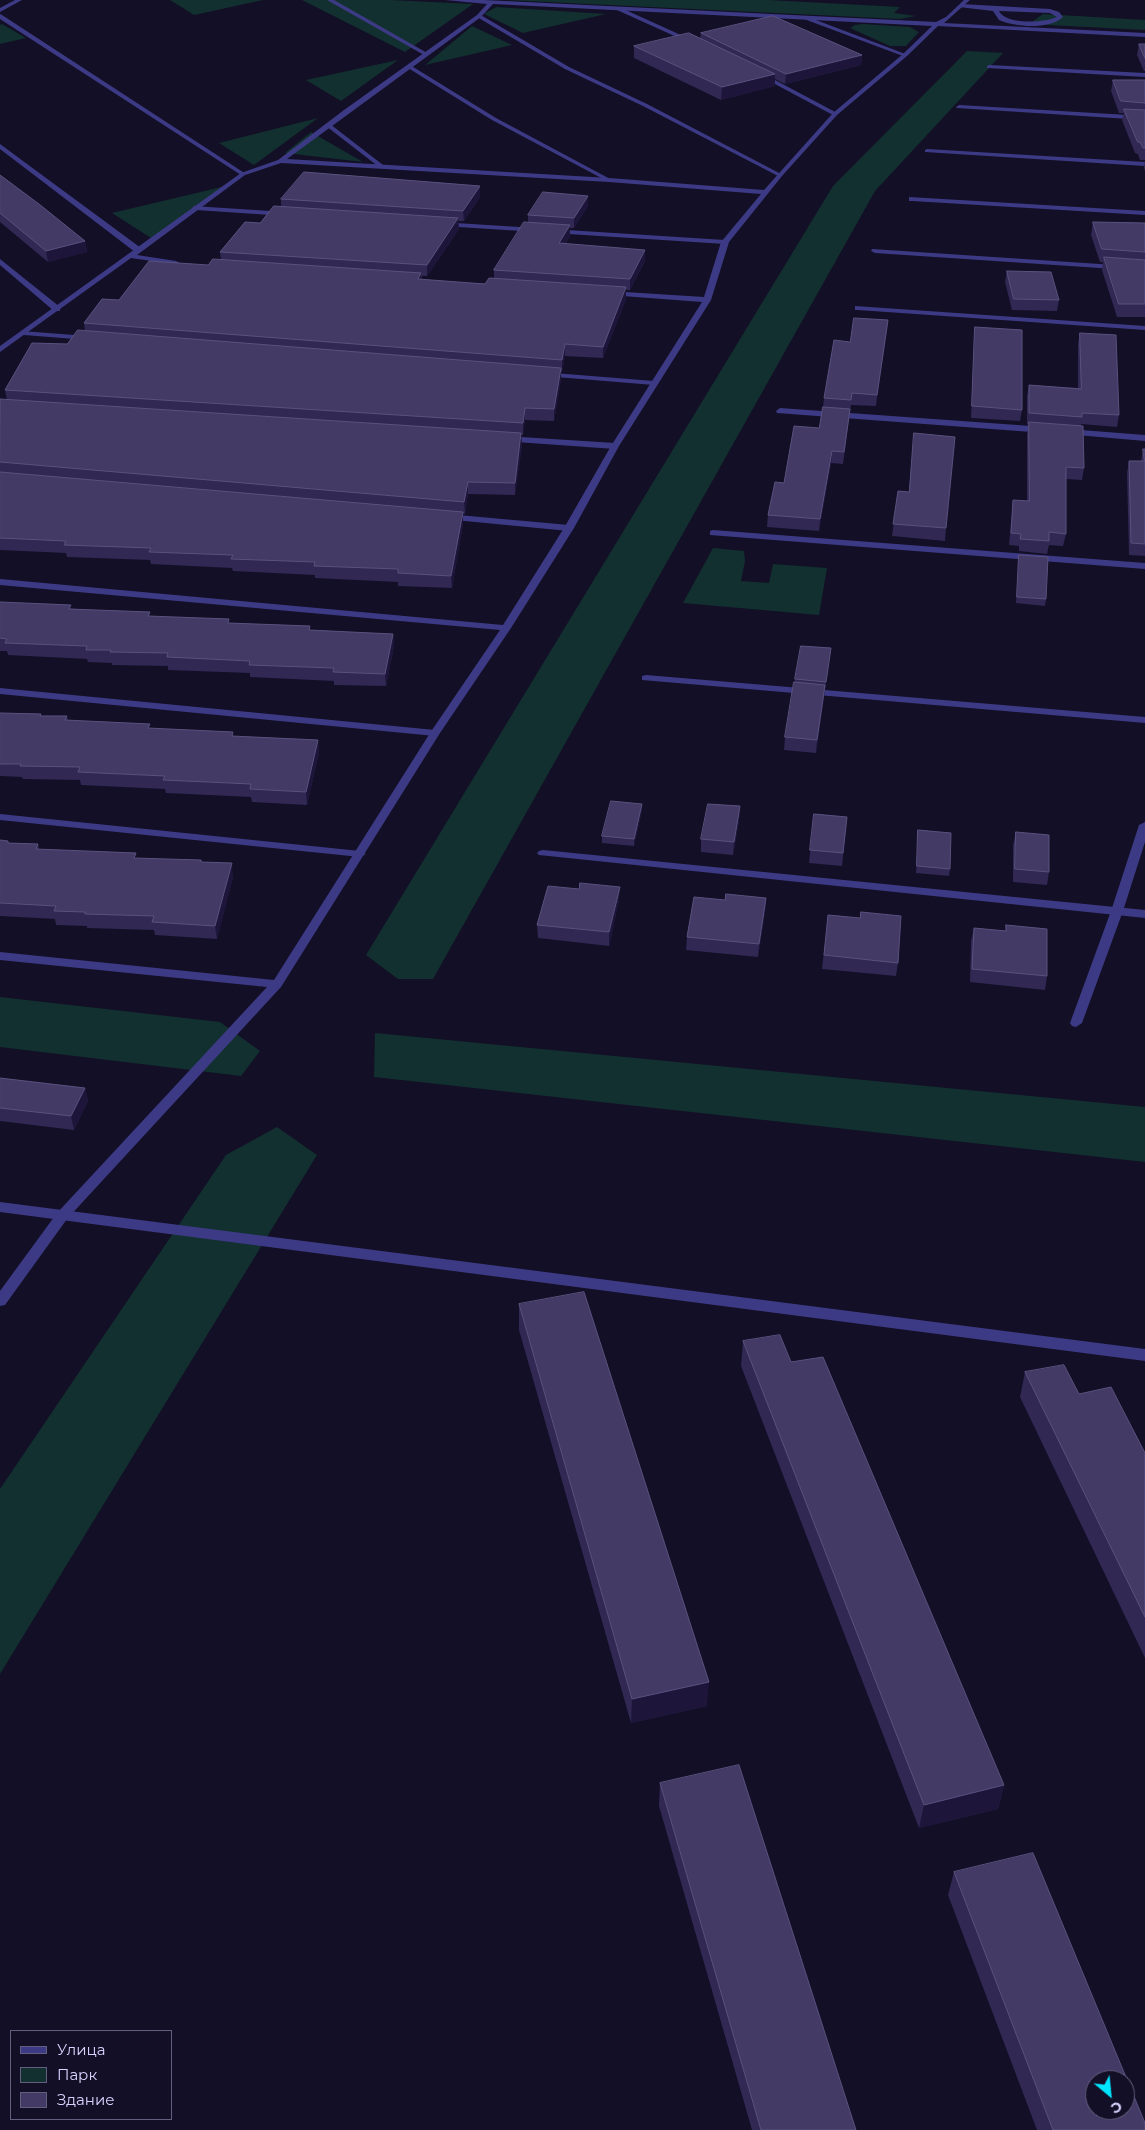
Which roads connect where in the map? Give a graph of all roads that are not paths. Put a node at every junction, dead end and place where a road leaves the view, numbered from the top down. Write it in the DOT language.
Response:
graph roads {
  1 [pos="18,0"];
  2 [pos="330,0"];
  3 [pos="448,0"];
  4 [pos="967,0"];
  5 [pos="491,3"];
  6 [pos="961,6"];
  7 [pos="619,9"];
  8 [pos="995,9"];
  9 [pos="0,10"];
  10 [pos="0,16"];
  11 [pos="479,16"];
  12 [pos="806,18"];
  13 [pos="937,24"];
  14 [pos="1145,35"];
  15 [pos="695,44"];
  16 [pos="426,54"];
  17 [pos="905,55"];
  18 [pos="410,67"];
  19 [pos="989,67"];
  20 [pos="757,72"];
  21 [pos="1145,76"];
  22 [pos="959,107"];
  23 [pos="835,114"];
  24 [pos="1145,118"];
  25 [pos="328,125"];
  26 [pos="0,146"];
  27 [pos="927,151"];
  28 [pos="280,161"];
  29 [pos="1145,164"];
  30 [pos="381,166"];
  31 [pos="243,174"];
  32 [pos="780,175"];
  33 [pos="609,180"];
  34 [pos="767,192"];
  35 [pos="912,199"];
  36 [pos="196,208"];
  37 [pos="1145,213"];
  38 [pos="296,214"];
  39 [pos="435,223"];
  40 [pos="725,242"];
  41 [pos="138,250"];
  42 [pos="875,252"];
  43 [pos="130,256"];
  44 [pos="0,261"];
  45 [pos="184,264"];
  46 [pos="1145,269"];
  47 [pos="598,292"];
  48 [pos="707,300"];
  49 [pos="858,308"];
  50 [pos="57,309"];
  51 [pos="1145,328"];
  52 [pos="24,333"];
  53 [pos="93,338"];
  54 [pos="0,350"];
  55 [pos="536,374"];
  56 [pos="654,383"];
  57 [pos="780,411"];
  58 [pos="496,438"];
  59 [pos="1145,438"];
  60 [pos="615,446"];
  61 [pos="442,517"];
  62 [pos="569,528"];
  63 [pos="713,533"];
  64 [pos="1145,566"];
  65 [pos="0,582"];
  66 [pos="506,628"];
  67 [pos="646,678"];
  68 [pos="0,691"];
  69 [pos="1145,720"];
  70 [pos="435,733"];
  71 [pos="0,817"];
  72 [pos="1145,825"];
  73 [pos="543,853"];
  74 [pos="360,854"];
  75 [pos="1118,911"];
  76 [pos="1145,914"];
  77 [pos="0,956"];
  78 [pos="277,984"];
  79 [pos="1076,1023"];
  80 [pos="0,1207"];
  81 [pos="62,1216"];
  82 [pos="0,1301"];
  83 [pos="1145,1355"];
  1 -- 9 [label="street"];
  2 -- 16 [label="street"];
  3 -- 5 [label="street"];
  4 -- 6 [label="street"];
  5 -- 7 [label="street"];
  5 -- 11 [label="street"];
  6 -- 8 [label="street"];
  6 -- 13 [label="street"];
  7 -- 12 [label="street"];
  7 -- 15 [label="street"];
  8 -- 8 [label="street"];
  10 -- 31 [label="street"];
  11 -- 16 [label="street"];
  11 -- 32 [label="street"];
  12 -- 13 [label="street"];
  12 -- 17 [label="street"];
  13 -- 14 [label="street"];
  13 -- 17 [label="street"];
  16 -- 18 [label="street"];
  17 -- 23 [label="street"];
  18 -- 25 [label="street"];
  18 -- 33 [label="street"];
  19 -- 21 [label="street"];
  20 -- 23 [label="street"];
  22 -- 24 [label="street"];
  23 -- 32 [label="street"];
  25 -- 28 [label="street"];
  25 -- 30 [label="street"];
  26 -- 41 [label="street"];
  27 -- 29 [label="street"];
  28 -- 30 [label="street"];
  28 -- 31 [label="street"];
  30 -- 33 [label="street"];
  31 -- 36 [label="street"];
  32 -- 34 [label="street"];
  33 -- 34 [label="street"];
  34 -- 40 [label="street"];
  35 -- 37 [label="street"];
  36 -- 38 [label="street"];
  36 -- 41 [label="street"];
  39 -- 40 [label="street"];
  40 -- 48 [label="street"];
  41 -- 43 [label="street"];
  42 -- 46 [label="street"];
  43 -- 45 [label="street"];
  43 -- 50 [label="street"];
  44 -- 50 [label="street"];
  47 -- 48 [label="street"];
  48 -- 56 [label="street"];
  49 -- 51 [label="street"];
  50 -- 52 [label="street"];
  52 -- 53 [label="street"];
  52 -- 54 [label="street"];
  55 -- 56 [label="street"];
  56 -- 60 [label="street"];
  57 -- 59 [label="street"];
  58 -- 60 [label="street"];
  60 -- 62 [label="street"];
  61 -- 62 [label="street"];
  62 -- 66 [label="street"];
  63 -- 64 [label="street"];
  65 -- 66 [label="street"];
  66 -- 70 [label="street"];
  67 -- 69 [label="street"];
  68 -- 70 [label="street"];
  70 -- 74 [label="street"];
  71 -- 74 [label="street"];
  72 -- 75 [label="street"];
  73 -- 75 [label="street"];
  74 -- 78 [label="street"];
  75 -- 76 [label="street"];
  75 -- 79 [label="street"];
  77 -- 78 [label="street"];
  78 -- 81 [label="street"];
  80 -- 81 [label="street"];
  81 -- 82 [label="street"];
  81 -- 83 [label="street"];
}
